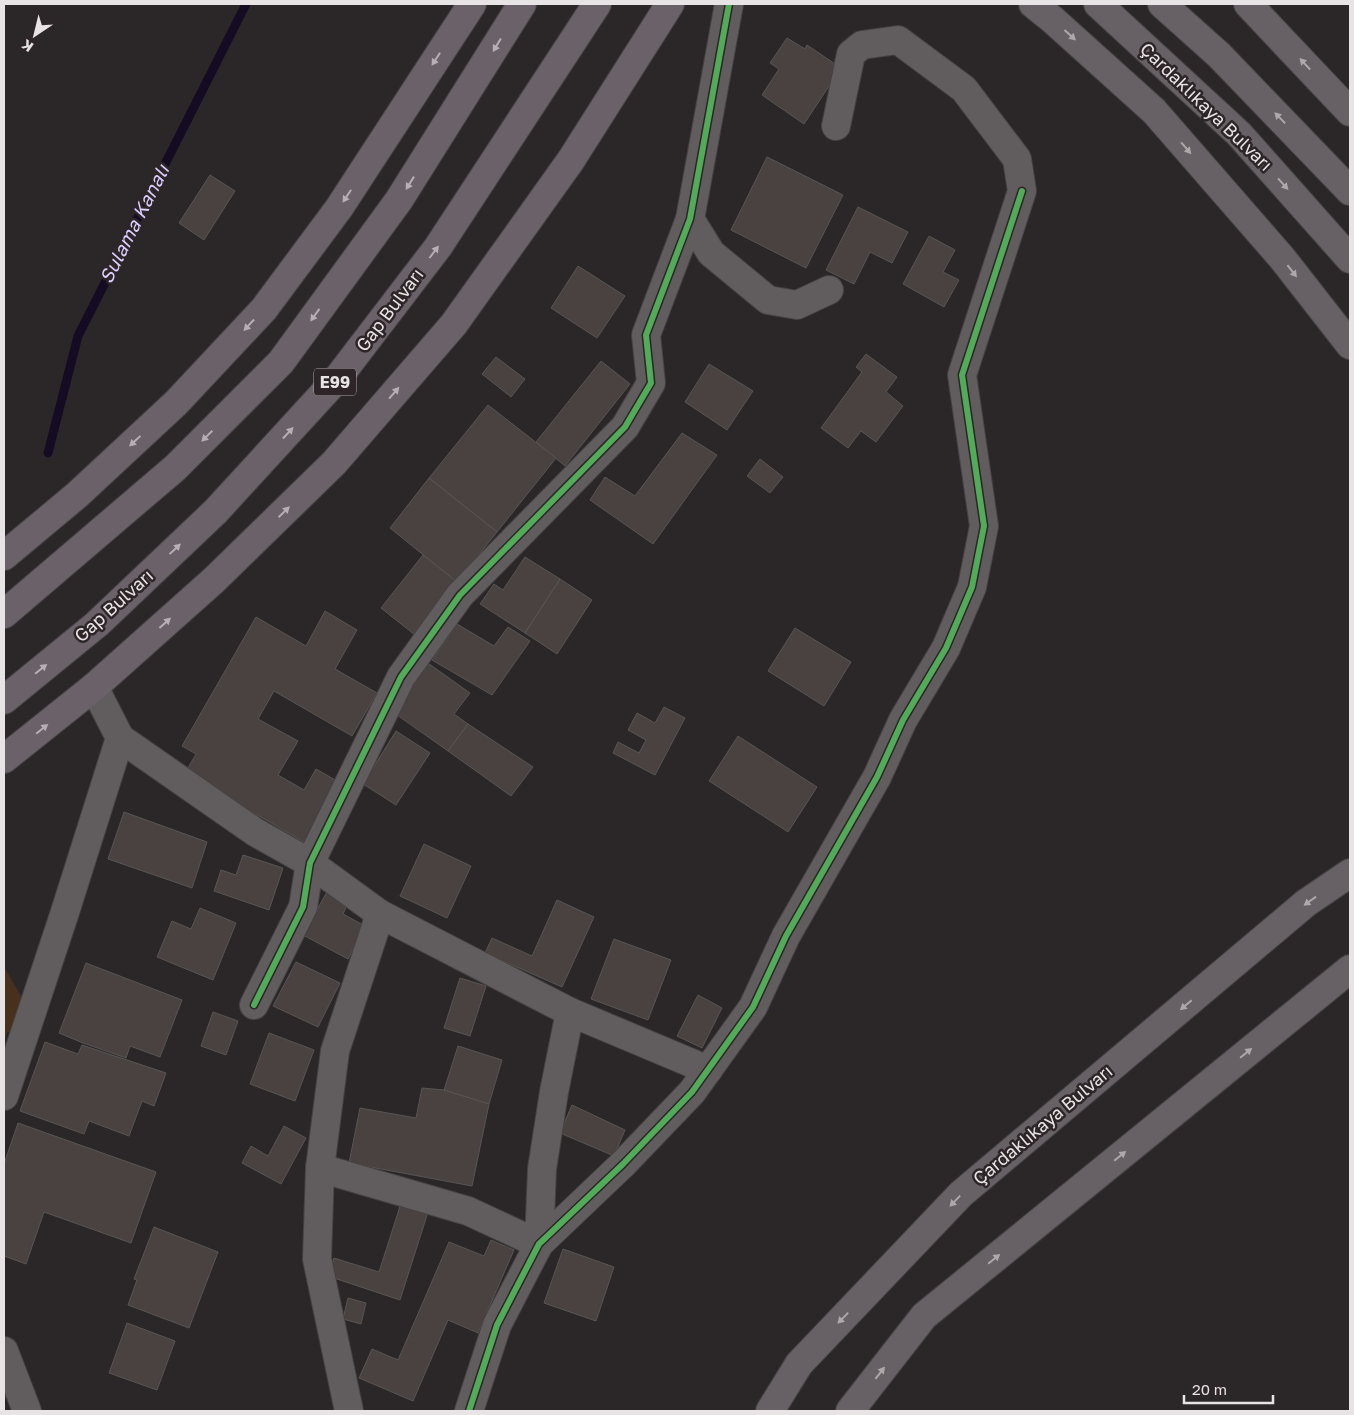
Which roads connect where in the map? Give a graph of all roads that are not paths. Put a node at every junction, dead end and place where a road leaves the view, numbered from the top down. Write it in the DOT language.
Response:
graph roads {
  1 [pos="472,4"];
  2 [pos="522,4"];
  3 [pos="597,4"];
  4 [pos="670,4"];
  5 [pos="729,4"];
  6 [pos="1033,4"];
  7 [pos="1098,4"];
  8 [pos="1162,4"];
  9 [pos="1248,4"];
  10 [pos="1350,112"];
  11 [pos="836,126"];
  12 [pos="1350,191"];
  13 [pos="690,218"];
  14 [pos="1350,260"];
  15 [pos="828,290"];
  16 [pos="1350,345"];
  17 [pos="4,556"];
  18 [pos="4,614"];
  19 [pos="94,687"];
  20 [pos="4,700"];
  21 [pos="120,738"];
  22 [pos="4,759"];
  23 [pos="310,863"];
  24 [pos="1350,873"];
  25 [pos="380,914"];
  26 [pos="1350,969"];
  27 [pos="254,1005"];
  28 [pos="570,1012"];
  29 [pos="708,1070"];
  30 [pos="4,1096"];
  31 [pos="320,1168"];
  32 [pos="539,1244"];
  33 [pos="4,1351"];
  34 [pos="25,1410"];
  35 [pos="349,1411"];
  36 [pos="469,1411"];
  37 [pos="770,1411"];
  38 [pos="850,1411"];
  1 -- 17 [label="highway, one-way"];
  2 -- 18 [label="highway, one-way"];
  20 -- 3 [label="highway, Gap Bulvarı / E99, one-way"];
  19 -- 4 [label="highway, one-way"];
  5 -- 13 [label="street"];
  6 -- 16 [label="main road, one-way"];
  7 -- 14 [label="main road, Çardaklıkaya Bulvarı, one-way"];
  12 -- 8 [label="main road, one-way"];
  10 -- 9 [label="main road, one-way"];
  11 -- 29 [label="street"];
  13 -- 15 [label="street"];
  13 -- 23 [label="street"];
  19 -- 21 [label="street"];
  22 -- 19 [label="highway, one-way"];
  21 -- 23 [label="street"];
  21 -- 30 [label="street"];
  23 -- 25 [label="street"];
  23 -- 27 [label="street"];
  24 -- 37 [label="main road, Çardaklıkaya Bulvarı, one-way"];
  25 -- 28 [label="street"];
  25 -- 31 [label="street"];
  38 -- 26 [label="main road, one-way"];
  28 -- 29 [label="street"];
  28 -- 32 [label="street"];
  29 -- 32 [label="street"];
  31 -- 32 [label="street"];
  31 -- 35 [label="street"];
  32 -- 36 [label="street"];
  33 -- 34 [label="street"];
}
